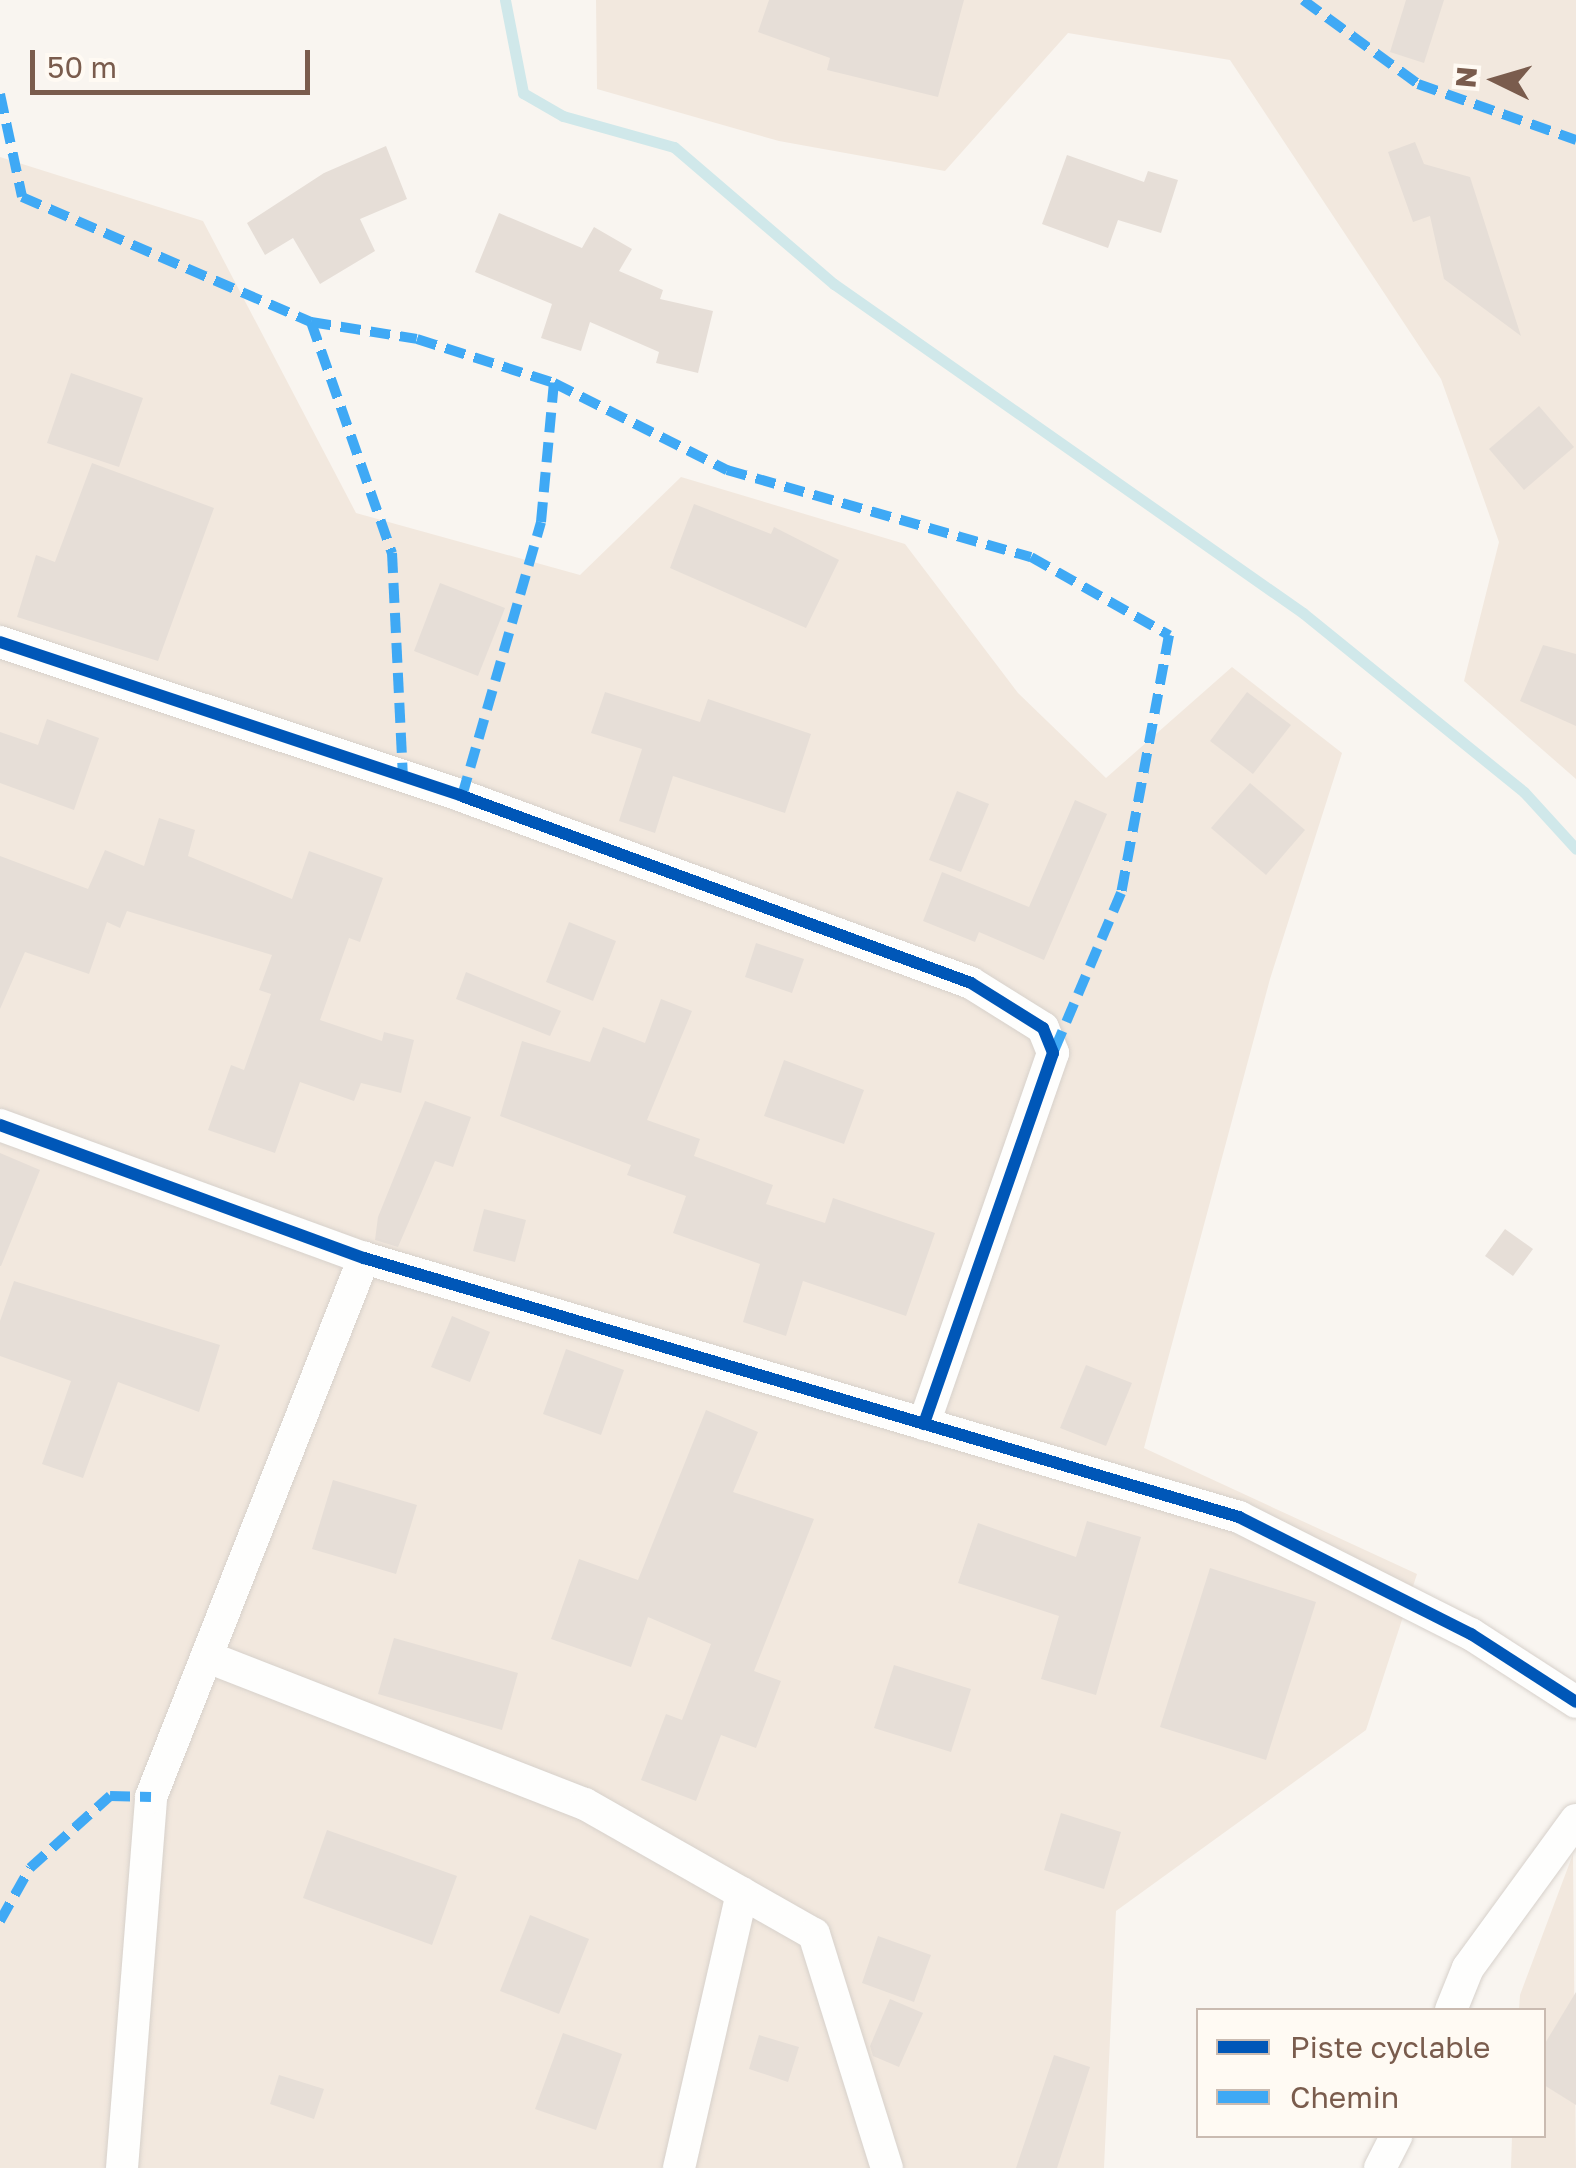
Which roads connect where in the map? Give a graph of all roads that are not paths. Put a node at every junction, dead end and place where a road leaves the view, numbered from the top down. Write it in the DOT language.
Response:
graph roads {
  1 [pos="0,642"];
  2 [pos="0,1125"];
  3 [pos="364,1258"];
  4 [pos="924,1424"];
  5 [pos="210,1658"];
  6 [pos="1576,1702"];
  7 [pos="1576,1820"];
  8 [pos="742,1893"];
  9 [pos="1452,2008"];
  10 [pos="1395,2138"];
  11 [pos="122,2168"];
  12 [pos="678,2168"];
  13 [pos="887,2168"];
  14 [pos="1380,2168"];
  1 -- 4 [label="street"];
  2 -- 3 [label="street"];
  3 -- 4 [label="street"];
  3 -- 5 [label="street"];
  4 -- 6 [label="street"];
  5 -- 8 [label="street"];
  5 -- 11 [label="street"];
  7 -- 9 [label="street"];
  8 -- 12 [label="street"];
  8 -- 13 [label="street"];
  10 -- 14 [label="street"];
}
